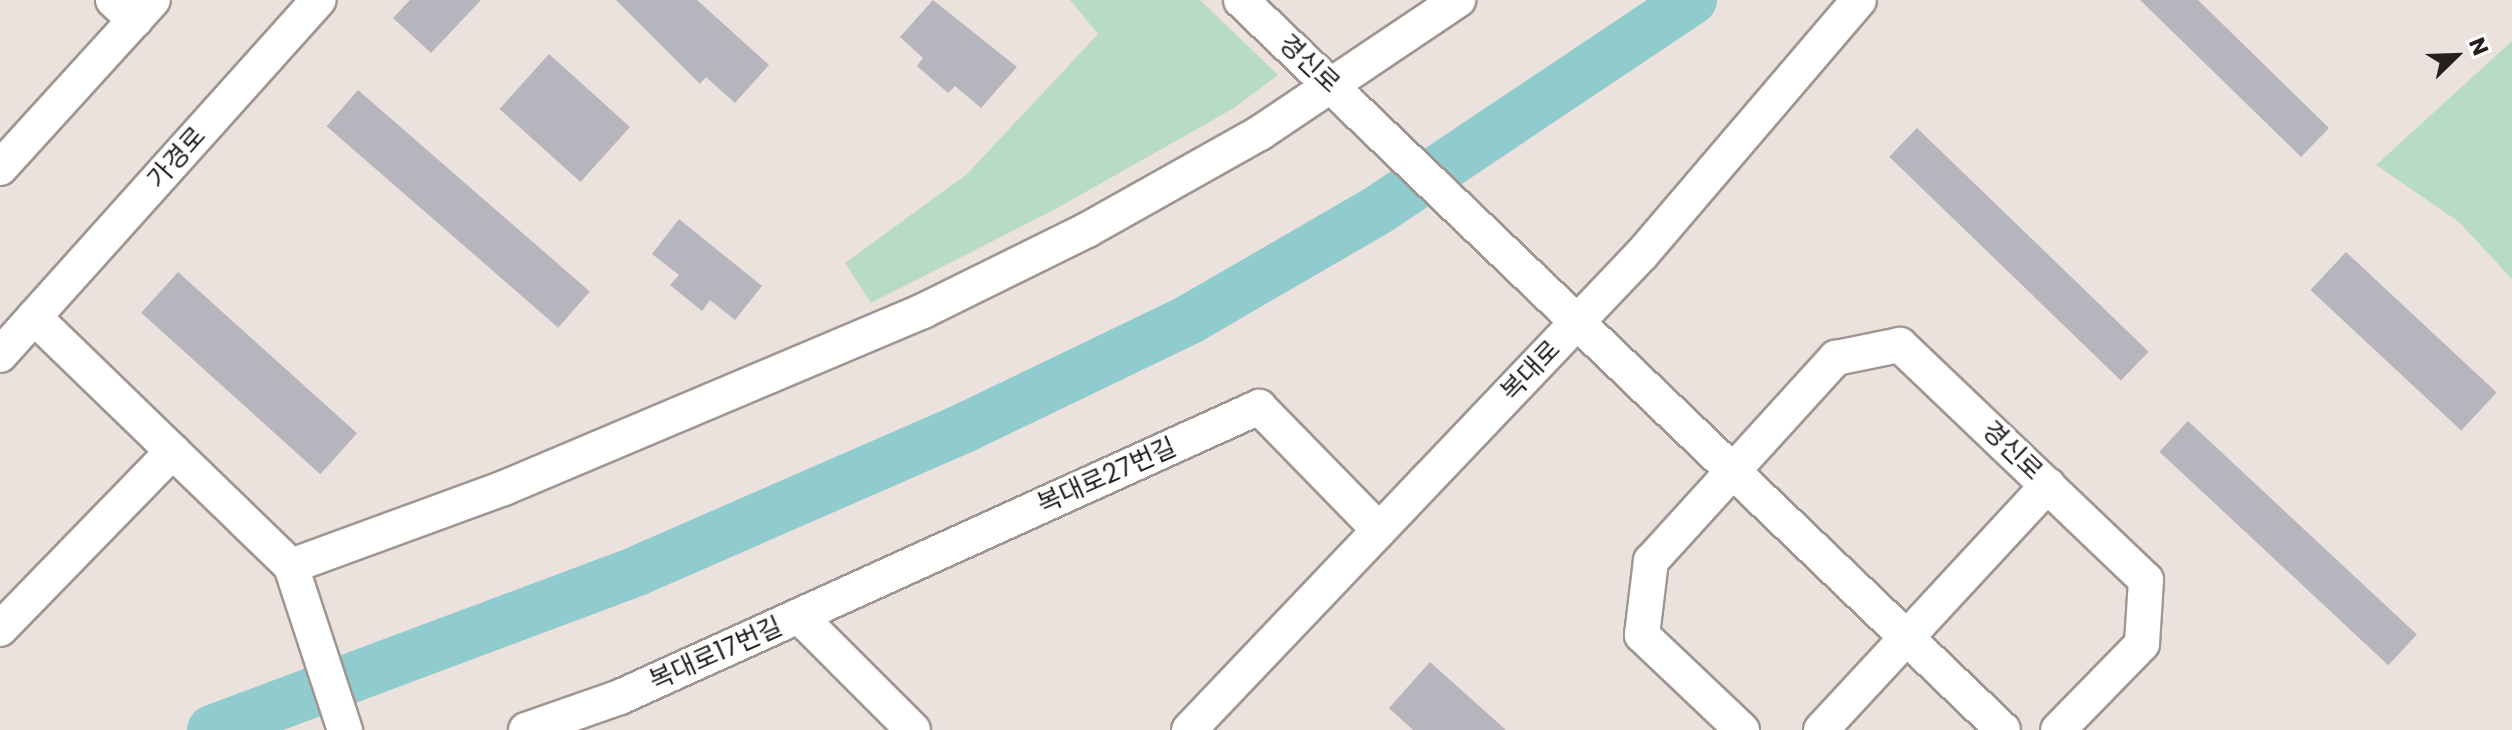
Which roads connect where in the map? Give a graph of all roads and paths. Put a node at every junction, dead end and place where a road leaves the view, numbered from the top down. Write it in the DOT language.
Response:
graph roads {
  1 [pos="1241,0"];
  2 [pos="1458,0"];
  3 [pos="1859,0"];
  4 [pos="306,4"];
  5 [pos="134,7"];
  6 [pos="1334,88"];
  7 [pos="0,168"];
  8 [pos="34,317"];
  9 [pos="1579,320"];
  10 [pos="0,355"];
  11 [pos="173,451"];
  12 [pos="1734,470"];
  13 [pos="2048,485"];
  14 [pos="1379,530"];
  15 [pos="291,566"];
  16 [pos="799,616"];
  17 [pos="0,629"];
  18 [pos="1907,637"];
  19 [pos="345,730"];
  20 [pos="526,730"];
  21 [pos="913,730"];
  22 [pos="1189,730"];
  23 [pos="1742,730"];
  24 [pos="1821,730"];
  25 [pos="2003,730"];
  26 [pos="2058,730"];
  1 -- 6 [label="street, 경신로"];
  2 -- 6 [label="street"];
  3 -- 9 [label="street, 복대로"];
  4 -- 8 [label="street, 가경로"];
  5 -- 7 [label="street"];
  6 -- 9 [label="street, 경신로"];
  6 -- 15 [label="street"];
  8 -- 10 [label="street, 가경로"];
  8 -- 11 [label="street"];
  9 -- 12 [label="street"];
  9 -- 14 [label="street, 복대로"];
  11 -- 15 [label="street"];
  11 -- 17 [label="street"];
  12 -- 13 [label="street, 경신로"];
  12 -- 18 [label="street"];
  12 -- 23 [label="street, 경신로"];
  13 -- 18 [label="street"];
  13 -- 26 [label="street, 경신로"];
  14 -- 16 [label="street, 복대로27번길"];
  14 -- 22 [label="street, 복대로"];
  15 -- 19 [label="street"];
  16 -- 20 [label="street, 복대로17번길"];
  16 -- 21 [label="street, 복대로17번길"];
  18 -- 24 [label="street"];
  18 -- 25 [label="street"];
}
